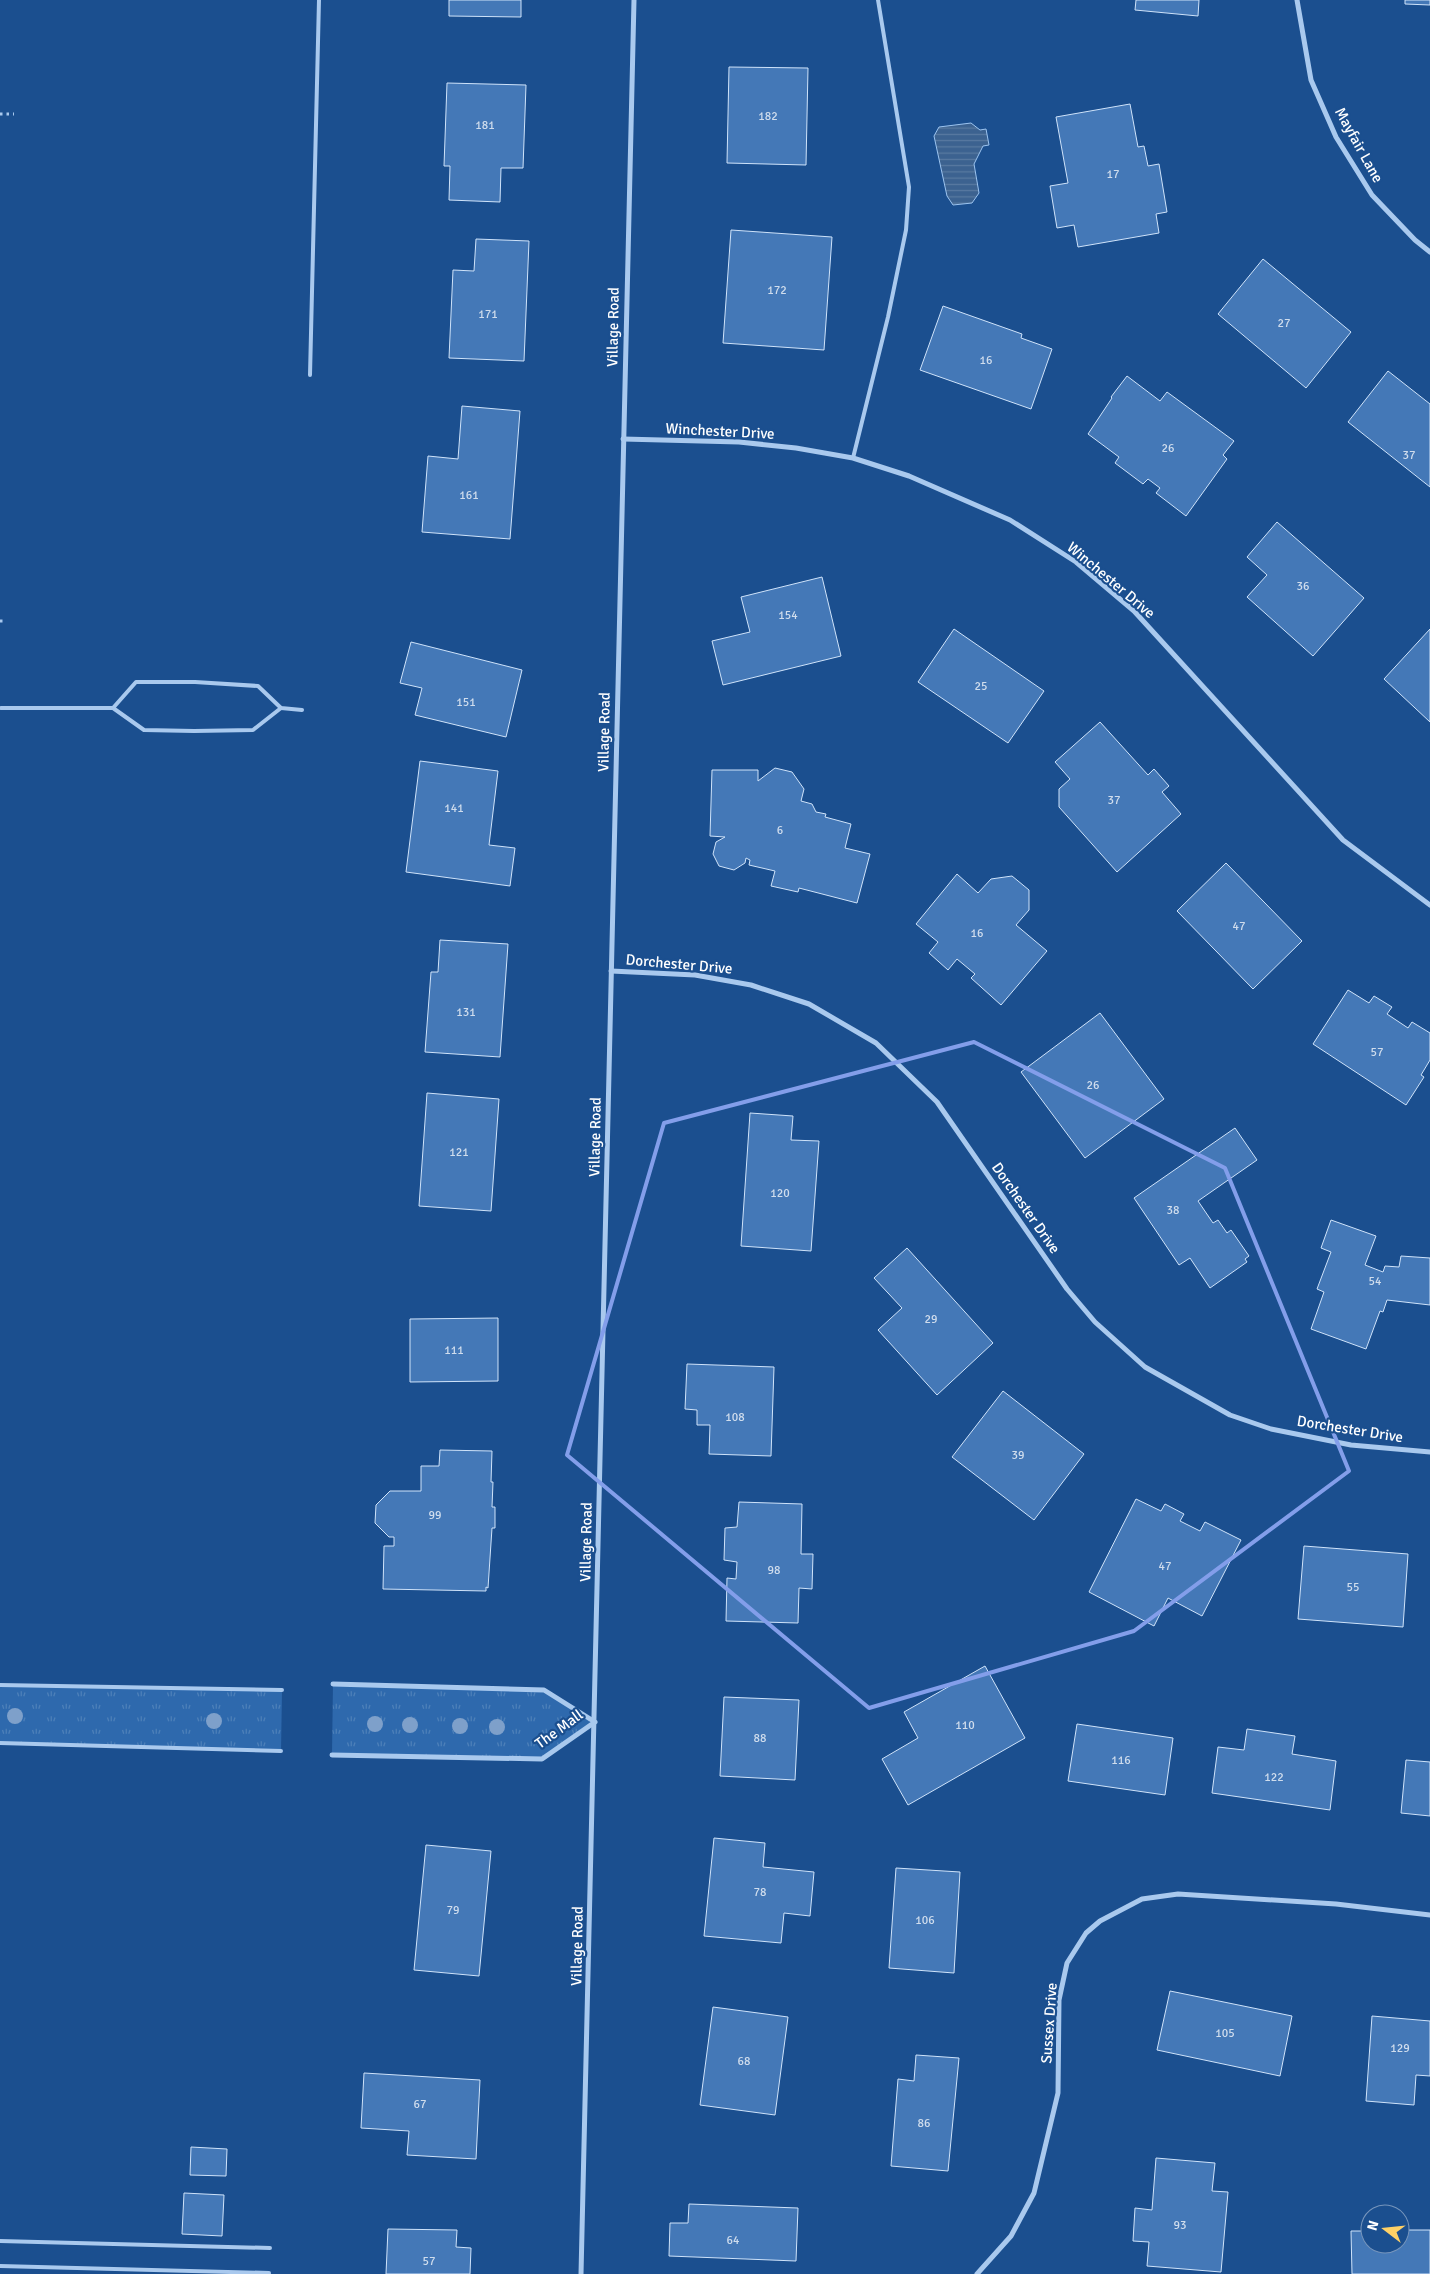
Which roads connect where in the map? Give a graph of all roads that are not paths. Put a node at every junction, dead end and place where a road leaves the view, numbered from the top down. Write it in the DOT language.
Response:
graph roads {
  1 [pos="319,0"];
  2 [pos="634,0"];
  3 [pos="878,0"];
  4 [pos="1297,0"];
  5 [pos="1430,252"];
  6 [pos="310,375"];
  7 [pos="623,439"];
  8 [pos="853,458"];
  9 [pos="1,708"];
  10 [pos="113,708"];
  11 [pos="281,708"];
  12 [pos="302,710"];
  13 [pos="1430,905"];
  14 [pos="611,971"];
  15 [pos="1430,1452"];
  16 [pos="333,1684"];
  17 [pos="0,1685"];
  18 [pos="282,1690"];
  19 [pos="595,1722"];
  20 [pos="0,1743"];
  21 [pos="281,1750"];
  22 [pos="332,1755"];
  23 [pos="1430,1915"];
  24 [pos="0,2241"];
  25 [pos="270,2248"];
  26 [pos="0,2266"];
  27 [pos="269,2273"];
  28 [pos="581,2274"];
  29 [pos="977,2274"];
  1 -- 6 [label="lane"];
  2 -- 7 [label="street, Village Road"];
  3 -- 8 [label="lane"];
  4 -- 5 [label="street, Mayfair Lane"];
  7 -- 8 [label="street, Winchester Drive"];
  7 -- 14 [label="street, Village Road"];
  8 -- 13 [label="street, Winchester Drive"];
  9 -- 10 [label="lane"];
  10 -- 11 [label="lane"];
  10 -- 11 [label="lane"];
  11 -- 12 [label="lane"];
  14 -- 15 [label="street, Dorchester Drive"];
  14 -- 19 [label="street, Village Road"];
  16 -- 19 [label="street, The Mall"];
  17 -- 18 [label="lane"];
  19 -- 22 [label="street, The Mall"];
  19 -- 28 [label="street, Village Road"];
  20 -- 21 [label="lane"];
  23 -- 29 [label="street, Sussex Drive"];
  24 -- 25 [label="lane"];
  26 -- 27 [label="lane"];
}
